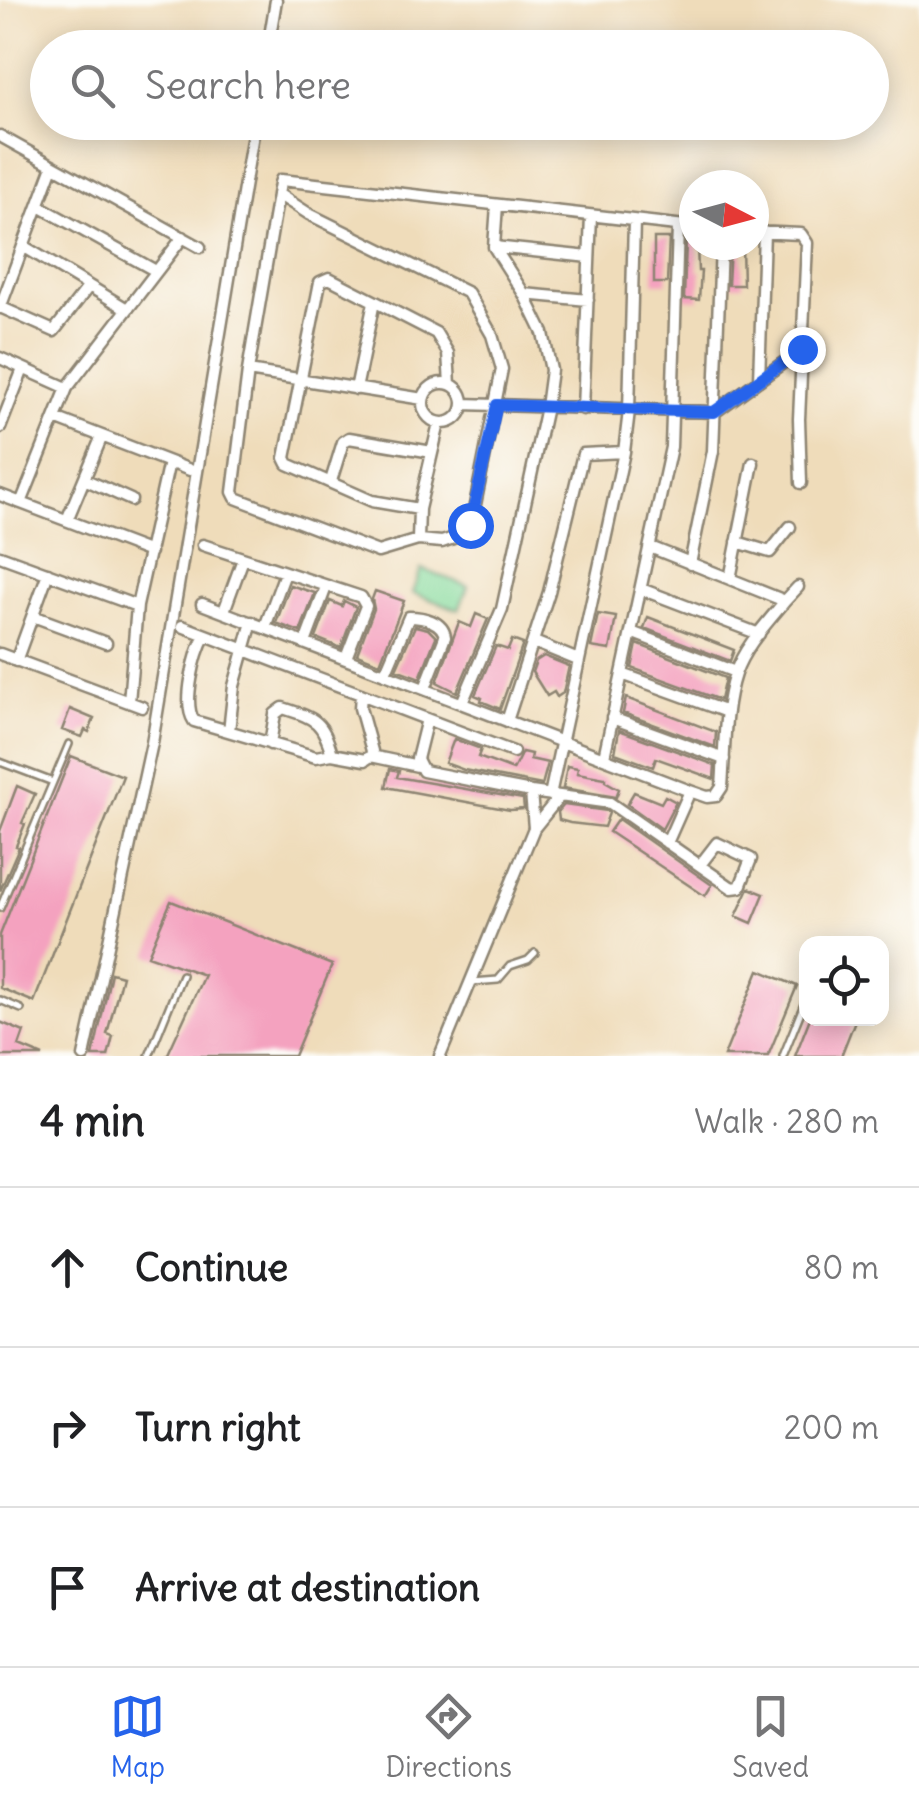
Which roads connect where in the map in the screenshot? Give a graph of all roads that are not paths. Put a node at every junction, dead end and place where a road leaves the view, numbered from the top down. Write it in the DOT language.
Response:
graph roads {
  1 [pos="276,0"];
  2 [pos="271,30"];
  3 [pos="1,139"];
  4 [pos="252,140"];
  5 [pos="54,166"];
  6 [pos="278,194"];
  7 [pos="498,205"];
  8 [pos="38,206"];
  9 [pos="591,216"];
  10 [pos="634,221"];
  11 [pos="678,226"];
  12 [pos="769,233"];
  13 [pos="182,237"];
  14 [pos="23,246"];
  15 [pos="200,246"];
  16 [pos="494,247"];
  17 [pos="589,257"];
  18 [pos="720,260"];
  19 [pos="759,260"];
  20 [pos="156,271"];
  21 [pos="89,286"];
  22 [pos="524,294"];
  23 [pos="588,300"];
  24 [pos="374,302"];
  25 [pos="0,307"];
  26 [pos="128,309"];
  27 [pos="802,349"];
  28 [pos="0,358"];
  29 [pos="23,368"];
  30 [pos="248,371"];
  31 [pos="299,380"];
  32 [pos="759,380"];
  33 [pos="450,384"];
  34 [pos="67,388"];
  35 [pos="356,388"];
  36 [pos="423,400"];
  37 [pos="462,404"];
  38 [pos="497,405"];
  39 [pos="546,407"];
  40 [pos="583,409"];
  41 [pos="629,411"];
  42 [pos="672,412"];
  43 [pos="714,412"];
  44 [pos="55,418"];
  45 [pos="439,423"];
  46 [pos="0,428"];
  47 [pos="102,436"];
  48 [pos="432,452"];
  49 [pos="624,452"];
  50 [pos="169,462"];
  51 [pos="754,463"];
  52 [pos="190,470"];
  53 [pos="84,478"];
  54 [pos="332,481"];
  55 [pos="801,483"];
  56 [pos="0,495"];
  57 [pos="131,500"];
  58 [pos="21,503"];
  59 [pos="419,509"];
  60 [pos="67,520"];
  61 [pos="790,527"];
  62 [pos="418,540"];
  63 [pos="738,542"];
  64 [pos="202,546"];
  65 [pos="650,548"];
  66 [pos="150,552"];
  67 [pos="0,556"];
  68 [pos="243,559"];
  69 [pos="690,564"];
  70 [pos="285,573"];
  71 [pos="48,574"];
  72 [pos="730,579"];
  73 [pos="326,587"];
  74 [pos="798,587"];
  75 [pos="641,589"];
  76 [pos="785,601"];
  77 [pos="202,604"];
  78 [pos="137,606"];
  79 [pos="224,611"];
  80 [pos="33,616"];
  81 [pos="252,622"];
  82 [pos="182,626"];
  83 [pos="265,627"];
  84 [pos="631,632"];
  85 [pos="759,634"];
  86 [pos="205,635"];
  87 [pos="305,642"];
  88 [pos="534,642"];
  89 [pos="106,643"];
  90 [pos="242,649"];
  91 [pos="0,654"];
  92 [pos="346,658"];
  93 [pos="16,660"];
  94 [pos="578,660"];
  95 [pos="736,672"];
  96 [pos="385,673"];
  97 [pos="622,674"];
  98 [pos="424,688"];
  99 [pos="361,694"];
  100 [pos="129,702"];
  101 [pos="462,703"];
  102 [pos="142,707"];
  103 [pos="727,712"];
  104 [pos="612,718"];
  105 [pos="426,719"];
  106 [pos="507,721"];
  107 [pos="229,730"];
  108 [pos="562,741"];
  109 [pos="69,744"];
  110 [pos="270,744"];
  111 [pos="513,752"];
  112 [pos="332,754"];
  113 [pos="371,756"];
  114 [pos="604,758"];
  115 [pos="724,759"];
  116 [pos="0,762"];
  117 [pos="418,766"];
  118 [pos="53,782"];
  119 [pos="690,791"];
  120 [pos="531,792"];
  121 [pos="555,796"];
  122 [pos="534,828"];
  123 [pos="668,843"];
  124 [pos="700,864"];
  125 [pos="0,908"];
  126 [pos="535,953"];
  127 [pos="182,975"];
  128 [pos="470,982"];
  129 [pos="0,1000"];
  130 [pos="20,1009"];
  131 [pos="799,1017"];
  132 [pos="84,1056"];
  133 [pos="149,1056"];
  134 [pos="440,1056"];
  135 [pos="784,1056"];
  1 -- 2 [label="street"];
  3 -- 5 [label="street"];
  4 -- 132 [label="street"];
  5 -- 8 [label="street"];
  5 -- 13 [label="street"];
  6 -- 7 [label="street"];
  6 -- 30 [label="street"];
  6 -- 38 [label="street"];
  7 -- 9 [label="street"];
  7 -- 16 [label="street"];
  8 -- 14 [label="street"];
  8 -- 20 [label="street"];
  9 -- 10 [label="street"];
  9 -- 17 [label="street"];
  10 -- 11 [label="street"];
  10 -- 41 [label="street"];
  11 -- 42 [label="street"];
  12 -- 27 [label="street"];
  13 -- 15 [label="street"];
  13 -- 20 [label="street"];
  14 -- 21 [label="street"];
  14 -- 25 [label="street"];
  16 -- 17 [label="street"];
  16 -- 22 [label="street"];
  17 -- 23 [label="street"];
  18 -- 43 [label="street"];
  19 -- 32 [label="street"];
  20 -- 26 [label="street"];
  21 -- 25 [label="street"];
  21 -- 26 [label="street"];
  22 -- 23 [label="street"];
  22 -- 39 [label="street"];
  23 -- 40 [label="street"];
  24 -- 31 [label="street"];
  24 -- 33 [label="street"];
  24 -- 35 [label="street"];
  26 -- 34 [label="street"];
  27 -- 32 [label="street"];
  27 -- 55 [label="street"];
  28 -- 29 [label="street"];
  29 -- 34 [label="street"];
  29 -- 46 [label="street"];
  30 -- 31 [label="street"];
  30 -- 62 [label="street"];
  31 -- 35 [label="street"];
  31 -- 54 [label="street"];
  32 -- 43 [label="street"];
  33 -- 36 [label="street"];
  33 -- 37 [label="street"];
  34 -- 44 [label="street"];
  35 -- 36 [label="street"];
  36 -- 45 [label="street"];
  37 -- 38 [label="street"];
  37 -- 45 [label="street"];
  38 -- 39 [label="street"];
  38 -- 62 [label="street"];
  39 -- 40 [label="street"];
  39 -- 101 [label="street"];
  40 -- 41 [label="street"];
  41 -- 42 [label="street"];
  41 -- 49 [label="street"];
  42 -- 43 [label="street"];
  42 -- 65 [label="street"];
  43 -- 69 [label="street"];
  44 -- 47 [label="street"];
  44 -- 58 [label="street"];
  45 -- 48 [label="street"];
  47 -- 50 [label="street"];
  47 -- 53 [label="street"];
  48 -- 54 [label="street"];
  48 -- 59 [label="street"];
  49 -- 88 [label="street"];
  49 -- 94 [label="street"];
  50 -- 52 [label="street"];
  50 -- 66 [label="street"];
  51 -- 63 [label="street"];
  53 -- 57 [label="street"];
  53 -- 60 [label="street"];
  54 -- 59 [label="street"];
  56 -- 58 [label="street"];
  58 -- 60 [label="street"];
  59 -- 62 [label="street"];
  60 -- 66 [label="street"];
  61 -- 63 [label="street"];
  63 -- 72 [label="street"];
  64 -- 68 [label="street"];
  65 -- 69 [label="street"];
  65 -- 75 [label="street"];
  66 -- 78 [label="street"];
  67 -- 71 [label="street"];
  68 -- 70 [label="street"];
  68 -- 79 [label="street"];
  69 -- 72 [label="street"];
  70 -- 73 [label="street"];
  70 -- 83 [label="street"];
  71 -- 78 [label="street"];
  71 -- 80 [label="street"];
  72 -- 76 [label="street"];
  73 -- 87 [label="street"];
  73 -- 92 [label="street"];
  74 -- 76 [label="street"];
  75 -- 84 [label="street"];
  75 -- 85 [label="street"];
  76 -- 85 [label="street"];
  77 -- 79 [label="street"];
  78 -- 100 [label="street"];
  79 -- 81 [label="street"];
  80 -- 89 [label="street"];
  80 -- 93 [label="street"];
  81 -- 83 [label="street"];
  81 -- 90 [label="street"];
  82 -- 86 [label="street"];
  83 -- 87 [label="street"];
  84 -- 95 [label="street"];
  84 -- 97 [label="street"];
  85 -- 95 [label="street"];
  86 -- 90 [label="street"];
  86 -- 107 [label="street"];
  87 -- 92 [label="street"];
  88 -- 94 [label="street"];
  88 -- 106 [label="street"];
  90 -- 99 [label="street"];
  90 -- 107 [label="street"];
  91 -- 93 [label="street"];
  92 -- 96 [label="street"];
  93 -- 100 [label="street"];
  94 -- 108 [label="street"];
  95 -- 103 [label="street"];
  96 -- 98 [label="street"];
  96 -- 98 [label="street"];
  97 -- 103 [label="street"];
  97 -- 104 [label="street"];
  98 -- 101 [label="street"];
  99 -- 105 [label="street"];
  99 -- 113 [label="street"];
  100 -- 102 [label="street"];
  101 -- 106 [label="street"];
  103 -- 115 [label="street"];
  104 -- 114 [label="street"];
  104 -- 115 [label="street"];
  105 -- 111 [label="street"];
  105 -- 117 [label="street"];
  106 -- 108 [label="street"];
  107 -- 110 [label="street"];
  108 -- 114 [label="street"];
  108 -- 121 [label="street"];
  109 -- 118 [label="lane"];
  110 -- 112 [label="street"];
  110 -- 112 [label="street"];
  112 -- 113 [label="street"];
  113 -- 117 [label="street"];
  114 -- 119 [label="street"];
  115 -- 119 [label="street"];
  116 -- 118 [label="lane"];
  117 -- 120 [label="street"];
  118 -- 125 [label="lane"];
  119 -- 123 [label="street"];
  120 -- 121 [label="street"];
  120 -- 122 [label="street"];
  121 -- 122 [label="street"];
  121 -- 123 [label="street"];
  122 -- 128 [label="street"];
  123 -- 124 [label="street"];
  124 -- 124 [label="street"];
  126 -- 128 [label="lane"];
  127 -- 133 [label="lane"];
  128 -- 134 [label="street"];
  129 -- 130 [label="lane"];
  131 -- 135 [label="lane"];
}
